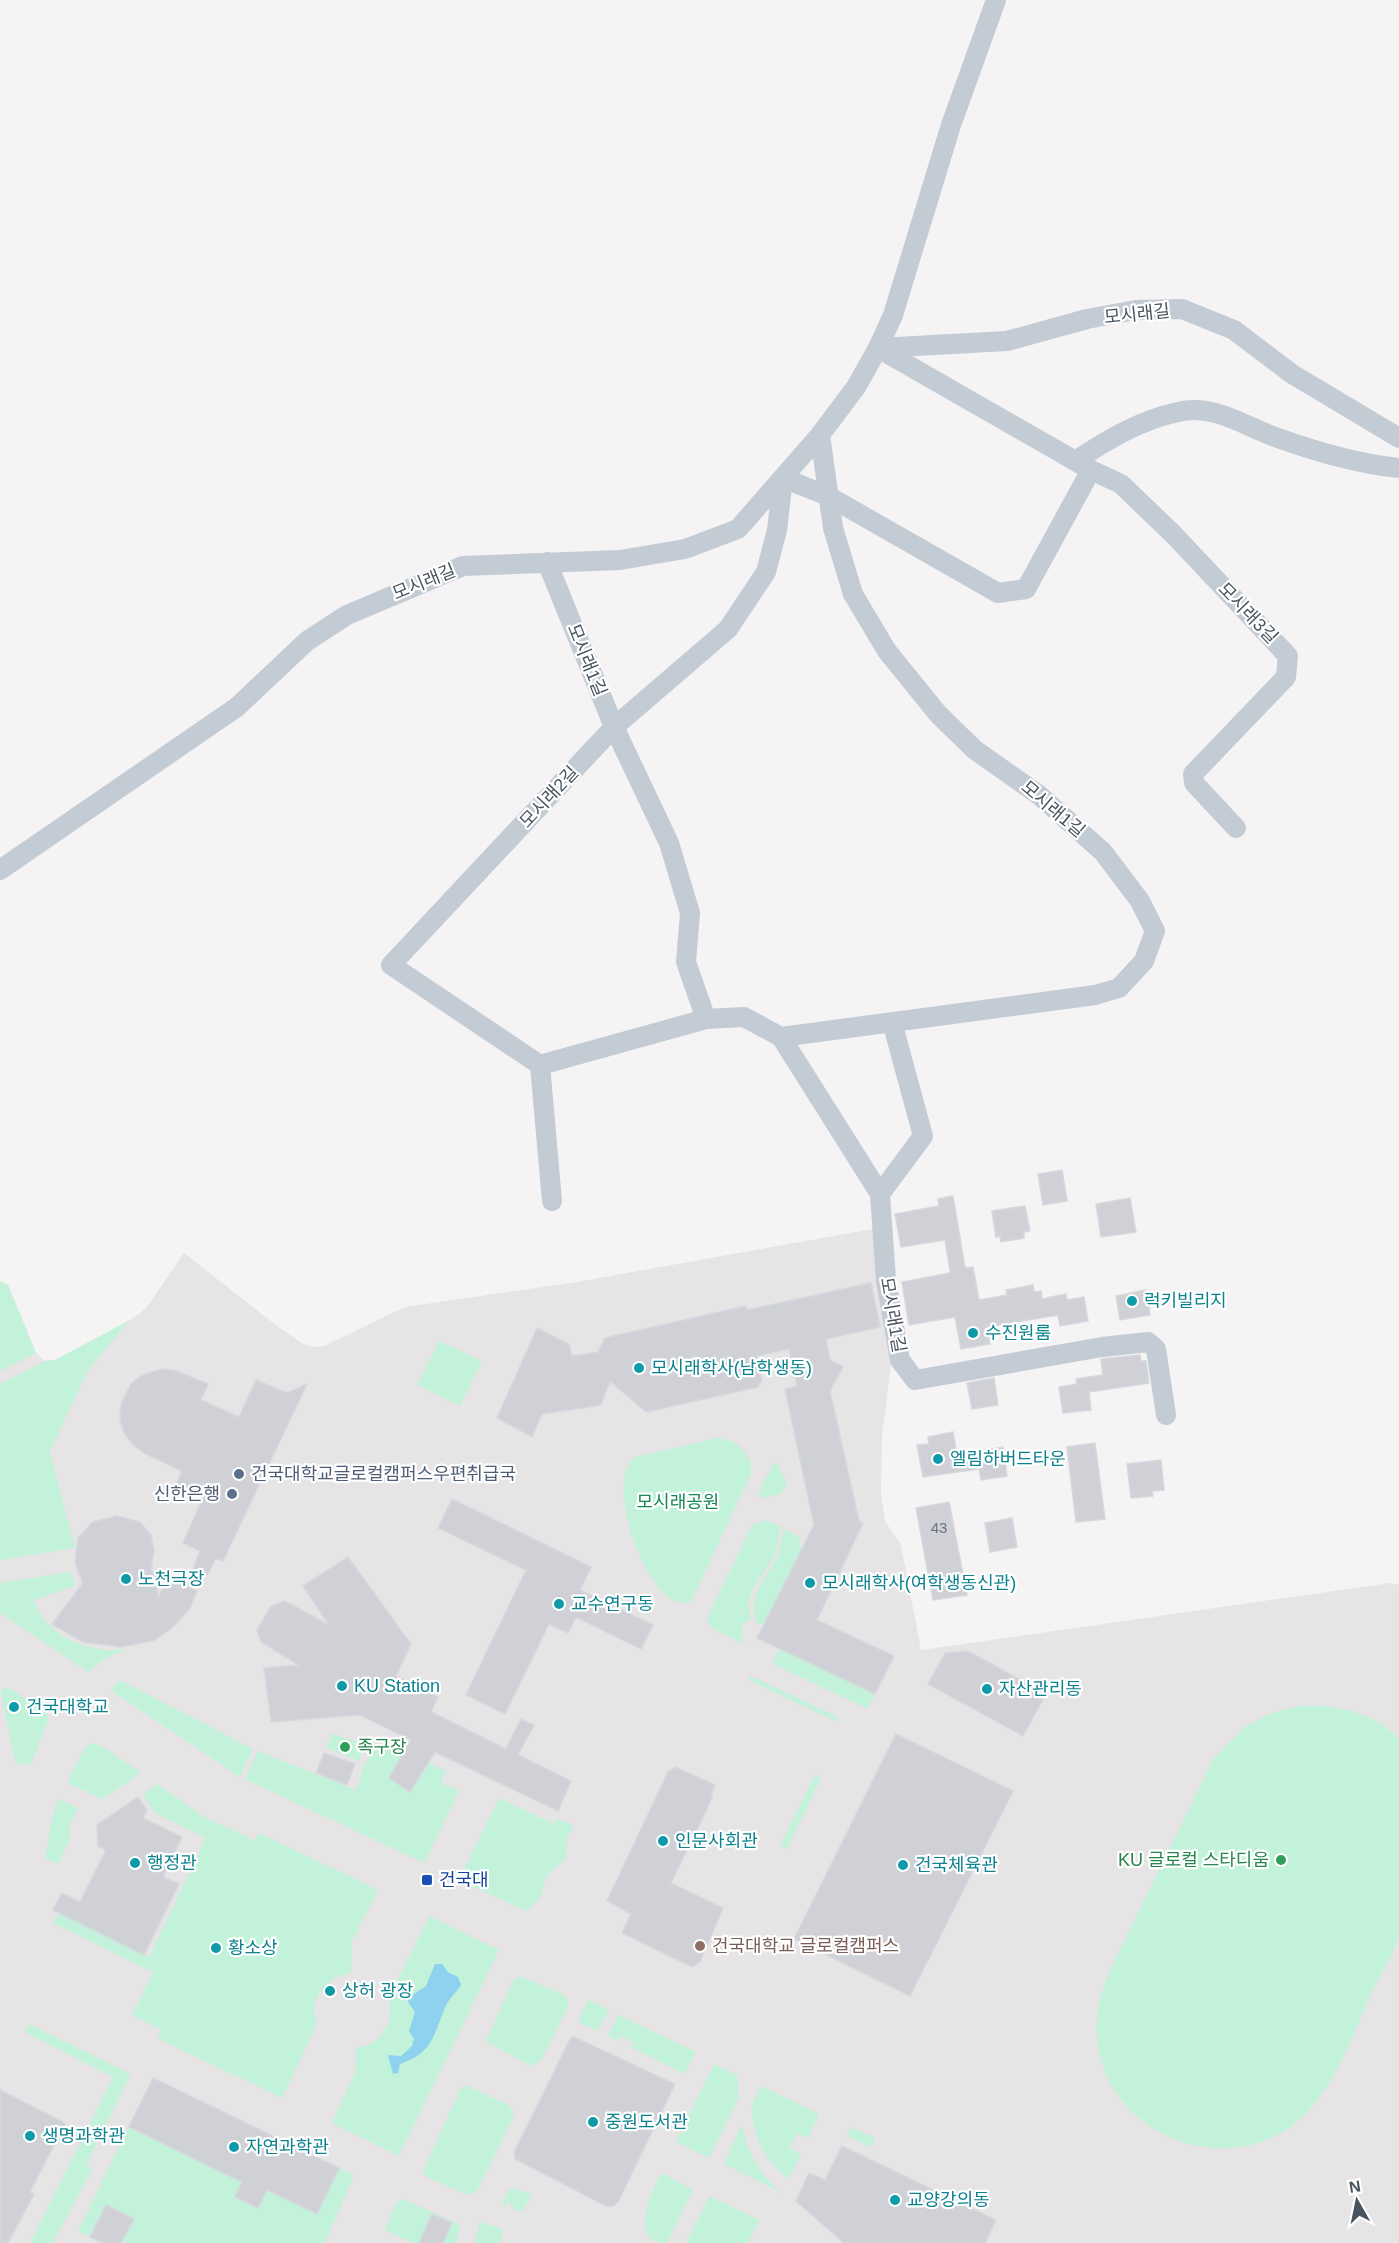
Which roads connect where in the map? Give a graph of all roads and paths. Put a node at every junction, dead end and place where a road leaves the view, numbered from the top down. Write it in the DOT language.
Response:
graph roads {
  1 [pos="996,0"];
  2 [pos="878,348"];
  3 [pos="819,435"];
  4 [pos="1399,438"];
  5 [pos="1083,466"];
  6 [pos="1399,468"];
  7 [pos="783,478"];
  8 [pos="828,496"];
  9 [pos="547,562"];
  10 [pos="614,727"];
  11 [pos="1236,828"];
  12 [pos="0,870"];
  13 [pos="706,1019"];
  14 [pos="892,1022"];
  15 [pos="781,1036"];
  16 [pos="540,1065"];
  17 [pos="880,1194"];
  18 [pos="552,1201"];
  19 [pos="1166,1415"];
  1 -- 2 [label="street, 모시래길"];
  2 -- 3 [label="street, 모시래길"];
  2 -- 4 [label="street, 모시래길"];
  2 -- 5 [label="street, 모시래3길"];
  3 -- 7 [label="street, 모시래길"];
  3 -- 8 [label="street, 모시래1길"];
  5 -- 6 [label="street"];
  5 -- 8 [label="street"];
  5 -- 11 [label="street, 모시래3길"];
  7 -- 8 [label="street"];
  7 -- 9 [label="street, 모시래길"];
  7 -- 10 [label="street, 모시래2길"];
  8 -- 14 [label="street, 모시래1길"];
  9 -- 10 [label="street, 모시래1길"];
  9 -- 12 [label="street, 모시래길"];
  10 -- 13 [label="street, 모시래1길"];
  10 -- 16 [label="street, 모시래2길"];
  13 -- 15 [label="street"];
  13 -- 16 [label="street"];
  14 -- 15 [label="street, 모시래1길"];
  14 -- 17 [label="street"];
  15 -- 17 [label="street"];
  16 -- 18 [label="street"];
  17 -- 19 [label="street, 모시래1길"];
}
